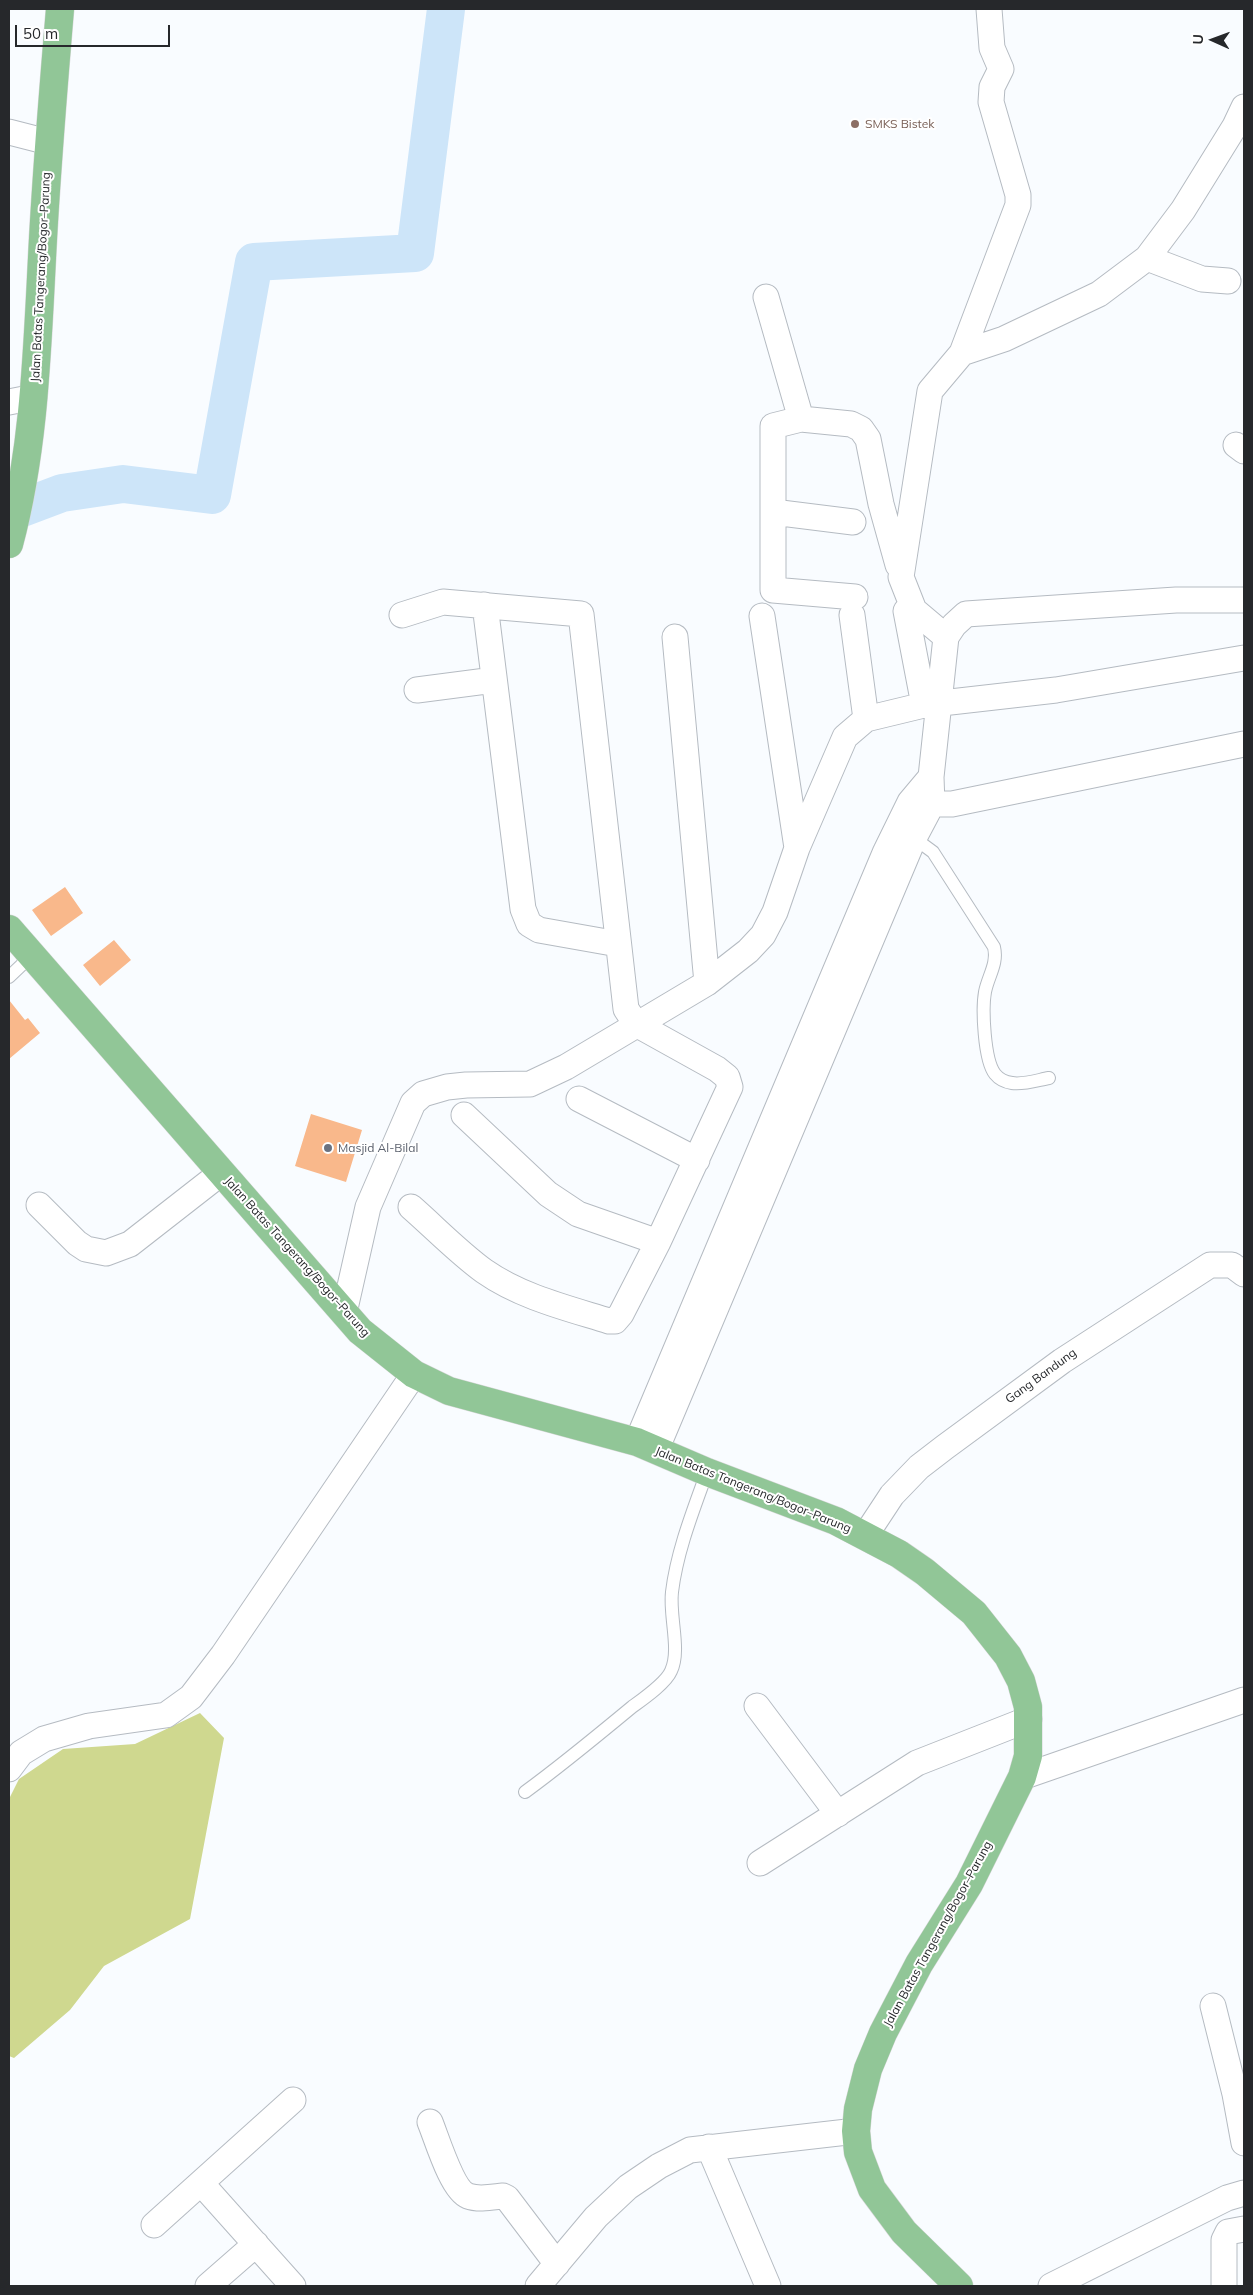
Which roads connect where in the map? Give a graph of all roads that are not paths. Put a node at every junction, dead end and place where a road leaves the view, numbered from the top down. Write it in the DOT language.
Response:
graph roads {
  1 [pos="60,9"];
  2 [pos="989,9"];
  3 [pos="1244,107"];
  4 [pos="9,132"];
  5 [pos="48,142"];
  6 [pos="1147,258"];
  7 [pos="1228,281"];
  8 [pos="766,297"];
  9 [pos="962,353"];
  10 [pos="22,400"];
  11 [pos="801,419"];
  12 [pos="15,481"];
  13 [pos="773,512"];
  14 [pos="853,522"];
  15 [pos="12,532"];
  16 [pos="901,578"];
  17 [pos="1244,600"];
  18 [pos="485,606"];
  19 [pos="906,611"];
  20 [pos="402,615"];
  21 [pos="762,616"];
  22 [pos="675,637"];
  23 [pos="946,637"];
  24 [pos="1244,658"];
  25 [pos="494,680"];
  26 [pos="417,690"];
  27 [pos="932,704"];
  28 [pos="866,719"];
  29 [pos="1244,744"];
  30 [pos="931,777"];
  31 [pos="932,804"];
  32 [pos="914,838"];
  33 [pos="798,848"];
  34 [pos="9,928"];
  35 [pos="618,944"];
  36 [pos="31,956"];
  37 [pos="9,977"];
  38 [pos="707,983"];
  39 [pos="636,1024"];
  40 [pos="1049,1078"];
  41 [pos="579,1099"];
  42 [pos="464,1115"];
  43 [pos="697,1160"];
  44 [pos="221,1172"];
  45 [pos="39,1205"];
  46 [pos="411,1207"];
  47 [pos="658,1242"];
  48 [pos="1244,1274"];
  49 [pos="344,1313"];
  50 [pos="414,1374"];
  51 [pos="646,1446"];
  52 [pos="707,1472"];
  53 [pos="865,1536"];
  54 [pos="1244,1700"];
  55 [pos="757,1706"];
  56 [pos="1029,1719"];
  57 [pos="9,1769"];
  58 [pos="1022,1777"];
  59 [pos="525,1792"];
  60 [pos="838,1814"];
  61 [pos="760,1863"];
  62 [pos="1213,2006"];
  63 [pos="1240,2093"];
  64 [pos="293,2100"];
  65 [pos="430,2122"];
  66 [pos="856,2131"];
  67 [pos="1244,2143"];
  68 [pos="709,2146"];
  69 [pos="201,2183"];
  70 [pos="1244,2193"];
  71 [pos="154,2225"];
  72 [pos="1244,2229"];
  73 [pos="256,2244"];
  74 [pos="557,2264"];
  75 [pos="208,2286"];
  76 [pos="293,2286"];
  77 [pos="538,2286"];
  78 [pos="768,2286"];
  79 [pos="959,2286"];
  80 [pos="1052,2286"];
  81 [pos="1224,2286"];
  1 -- 5 [label="main road, Jalan Batas Tangerang/Bogor–Parung"];
  2 -- 9 [label="street"];
  3 -- 6 [label="street"];
  4 -- 5 [label="street"];
  5 -- 10 [label="main road, Jalan Batas Tangerang/Bogor–Parung"];
  6 -- 7 [label="street"];
  6 -- 9 [label="street"];
  8 -- 11 [label="street"];
  9 -- 16 [label="street"];
  10 -- 12 [label="main road, Jalan Batas Tangerang/Bogor–Parung"];
  11 -- 13 [label="street"];
  11 -- 16 [label="street"];
  12 -- 15 [label="main road, Jalan Batas Tangerang/Bogor–Parung"];
  13 -- 14 [label="street"];
  13 -- 28 [label="street"];
  16 -- 23 [label="street"];
  17 -- 23 [label="street"];
  18 -- 20 [label="street"];
  18 -- 25 [label="street"];
  18 -- 35 [label="street"];
  19 -- 27 [label="street"];
  21 -- 33 [label="street"];
  22 -- 38 [label="street"];
  23 -- 27 [label="street"];
  24 -- 27 [label="street"];
  25 -- 26 [label="street"];
  25 -- 35 [label="street"];
  27 -- 28 [label="street"];
  27 -- 30 [label="street"];
  28 -- 33 [label="street"];
  29 -- 31 [label="street"];
  30 -- 31 [label="street"];
  30 -- 51 [label="street"];
  31 -- 32 [label="street"];
  32 -- 40 [label="lane"];
  32 -- 51 [label="street"];
  33 -- 38 [label="street"];
  34 -- 36 [label="main road, Jalan Batas Tangerang/Bogor–Parung"];
  35 -- 39 [label="street"];
  36 -- 37 [label="lane"];
  36 -- 44 [label="main road, Jalan Batas Tangerang/Bogor–Parung"];
  38 -- 39 [label="street"];
  39 -- 43 [label="street"];
  39 -- 49 [label="street"];
  41 -- 43 [label="street"];
  42 -- 47 [label="street"];
  43 -- 47 [label="street"];
  44 -- 45 [label="street"];
  44 -- 49 [label="main road, Jalan Batas Tangerang/Bogor–Parung"];
  46 -- 47 [label="street"];
  48 -- 53 [label="street, Gang Bandung"];
  49 -- 50 [label="main road, Jalan Batas Tangerang/Bogor–Parung"];
  50 -- 51 [label="main road, Jalan Batas Tangerang/Bogor–Parung"];
  50 -- 57 [label="street"];
  51 -- 52 [label="main road, Jalan Batas Tangerang/Bogor–Parung"];
  52 -- 53 [label="main road, Jalan Batas Tangerang/Bogor–Parung"];
  52 -- 59 [label="lane"];
  53 -- 56 [label="main road, Jalan Batas Tangerang/Bogor–Parung"];
  54 -- 58 [label="street"];
  55 -- 60 [label="street"];
  56 -- 58 [label="main road, Jalan Batas Tangerang/Bogor–Parung"];
  56 -- 60 [label="street"];
  58 -- 66 [label="main road, Jalan Batas Tangerang/Bogor–Parung"];
  60 -- 61 [label="street"];
  62 -- 63 [label="street"];
  63 -- 67 [label="street"];
  64 -- 69 [label="street"];
  65 -- 74 [label="street"];
  66 -- 68 [label="street"];
  66 -- 79 [label="main road, Jalan Batas Tangerang/Bogor–Parung"];
  68 -- 74 [label="street"];
  68 -- 78 [label="street"];
  69 -- 71 [label="street"];
  69 -- 73 [label="street"];
  70 -- 80 [label="street"];
  72 -- 81 [label="street"];
  73 -- 75 [label="street"];
  73 -- 76 [label="street"];
  74 -- 77 [label="street"];
}
